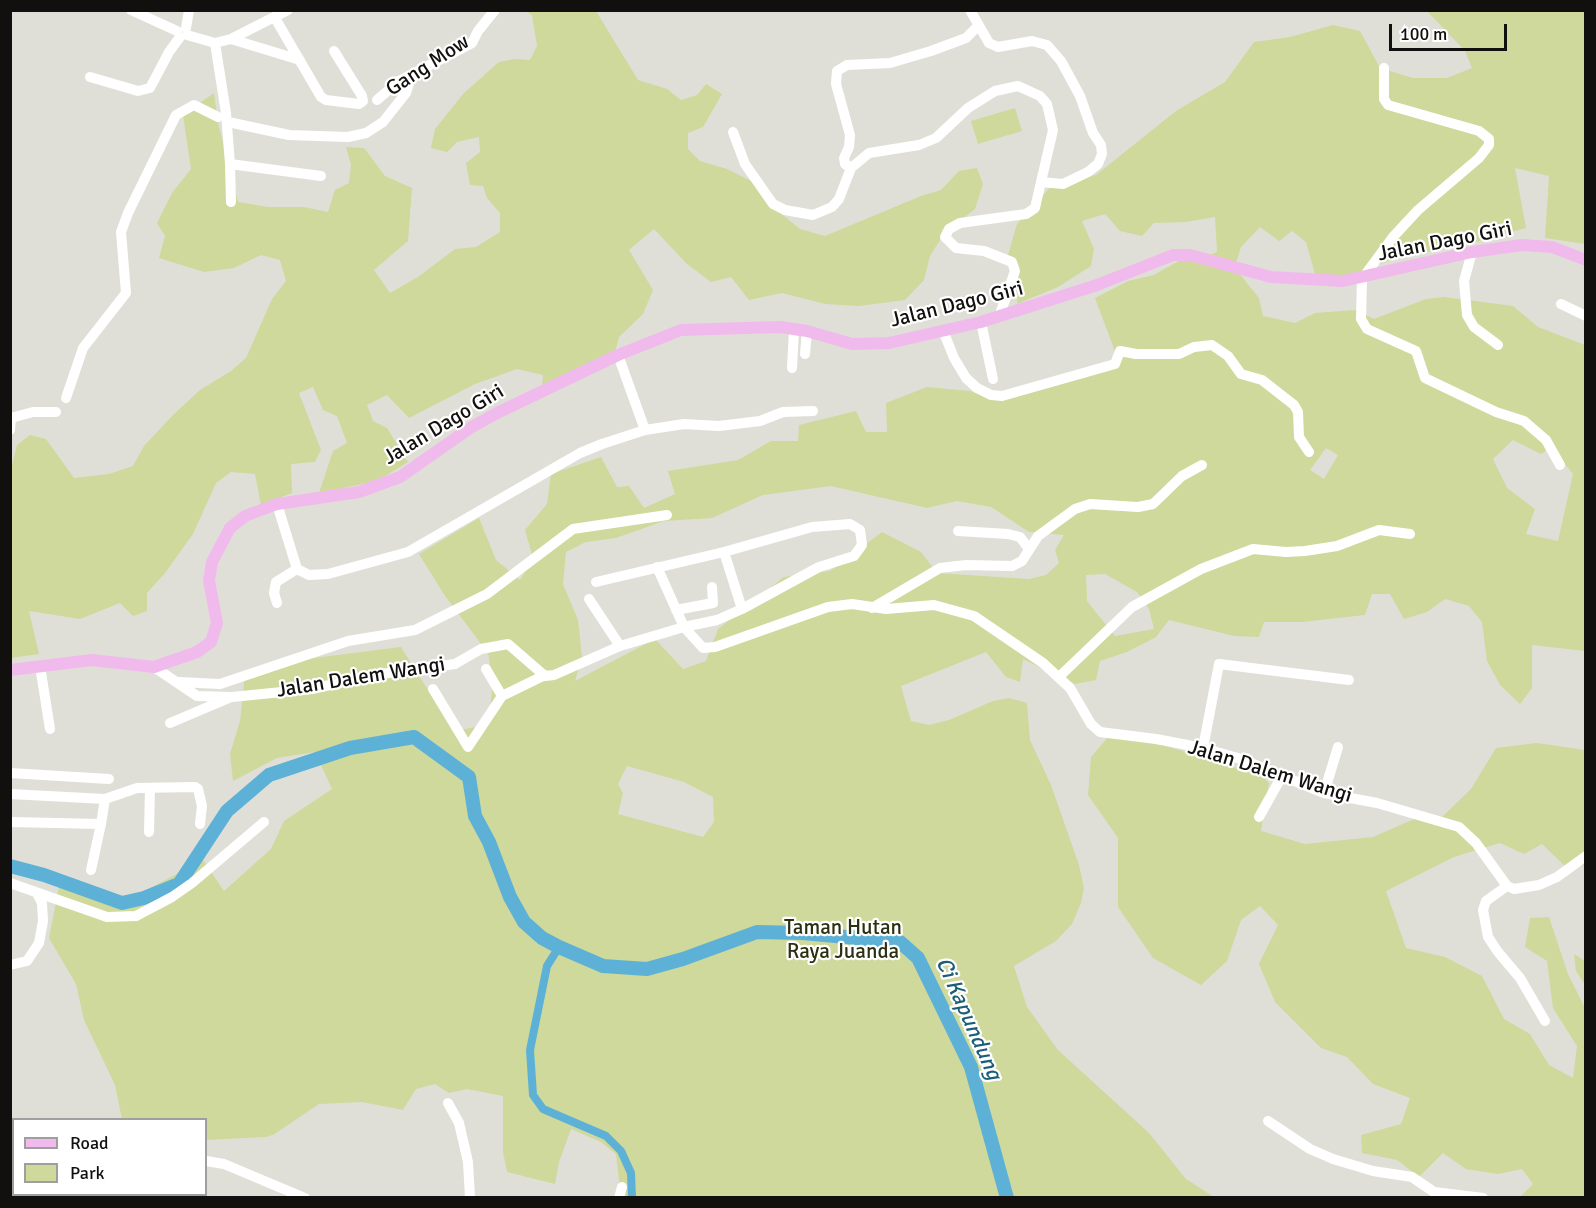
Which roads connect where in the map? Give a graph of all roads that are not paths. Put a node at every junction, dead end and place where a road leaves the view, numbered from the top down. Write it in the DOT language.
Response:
graph roads {
  1 [pos="131,10"];
  2 [pos="189,10"];
  3 [pos="288,10"];
  4 [pos="489,10"];
  5 [pos="495,10"];
  6 [pos="970,10"];
  7 [pos="275,18"];
  8 [pos="978,26"];
  9 [pos="480,29"];
  10 [pos="182,33"];
  11 [pos="231,39"];
  12 [pos="215,43"];
  13 [pos="334,51"];
  14 [pos="300,60"];
  15 [pos="1384,68"];
  16 [pos="90,77"];
  17 [pos="411,77"];
  18 [pos="377,99"];
  19 [pos="224,118"];
  20 [pos="732,132"];
  21 [pos="230,164"];
  22 [pos="851,168"];
  23 [pos="321,176"];
  24 [pos="1041,182"];
  25 [pos="231,202"];
  26 [pos="1472,252"];
  27 [pos="1586,260"];
  28 [pos="1362,279"];
  29 [pos="1561,304"];
  30 [pos="1586,315"];
  31 [pos="999,317"];
  32 [pos="981,322"];
  33 [pos="794,329"];
  34 [pos="807,331"];
  35 [pos="944,333"];
  36 [pos="1497,345"];
  37 [pos="805,354"];
  38 [pos="618,355"];
  39 [pos="792,368"];
  40 [pos="993,379"];
  41 [pos="66,398"];
  42 [pos="813,411"];
  43 [pos="56,412"];
  44 [pos="10,430"];
  45 [pos="645,430"];
  46 [pos="1309,452"];
  47 [pos="1202,465"];
  48 [pos="1560,465"];
  49 [pos="277,504"];
  50 [pos="667,515"];
  51 [pos="958,531"];
  52 [pos="1410,534"];
  53 [pos="1029,549"];
  54 [pos="724,552"];
  55 [pos="657,567"];
  56 [pos="297,569"];
  57 [pos="596,582"];
  58 [pos="712,587"];
  59 [pos="589,599"];
  60 [pos="277,603"];
  61 [pos="872,608"];
  62 [pos="742,609"];
  63 [pos="676,610"];
  64 [pos="684,627"];
  65 [pos="620,646"];
  66 [pos="40,666"];
  67 [pos="154,667"];
  68 [pos="486,669"];
  69 [pos="10,670"];
  70 [pos="545,675"];
  71 [pos="1060,676"];
  72 [pos="1349,680"];
  73 [pos="178,682"];
  74 [pos="433,689"];
  75 [pos="502,696"];
  76 [pos="232,697"];
  77 [pos="170,723"];
  78 [pos="50,729"];
  79 [pos="1338,747"];
  80 [pos="1203,748"];
  81 [pos="10,773"];
  82 [pos="1282,776"];
  83 [pos="109,779"];
  84 [pos="150,788"];
  85 [pos="1324,793"];
  86 [pos="10,794"];
  87 [pos="105,799"];
  88 [pos="1259,817"];
  89 [pos="10,822"];
  90 [pos="264,822"];
  91 [pos="101,824"];
  92 [pos="200,825"];
  93 [pos="149,832"];
  94 [pos="1586,856"];
  95 [pos="92,870"];
  96 [pos="10,883"];
  97 [pos="1507,885"];
  98 [pos="40,903"];
  99 [pos="10,964"];
  100 [pos="1545,1021"];
  101 [pos="448,1104"];
  102 [pos="1268,1121"];
  103 [pos="207,1161"];
  104 [pos="305,1197"];
  105 [pos="470,1197"];
  106 [pos="1483,1197"];
  1 -- 10 [label="street"];
  2 -- 10 [label="street"];
  3 -- 7 [label="street"];
  4 -- 9 [label="street"];
  5 -- 9 [label="street, Gang Mow"];
  6 -- 8 [label="street"];
  7 -- 11 [label="street"];
  7 -- 14 [label="street"];
  8 -- 22 [label="street"];
  8 -- 24 [label="street"];
  9 -- 17 [label="street, Gang Mow"];
  10 -- 12 [label="street"];
  10 -- 16 [label="street"];
  11 -- 12 [label="street"];
  11 -- 14 [label="street"];
  12 -- 19 [label="street"];
  13 -- 14 [label="street"];
  15 -- 28 [label="street"];
  17 -- 18 [label="street, Gang Mow"];
  17 -- 19 [label="street"];
  19 -- 21 [label="street"];
  19 -- 41 [label="street"];
  20 -- 22 [label="street"];
  21 -- 23 [label="street"];
  21 -- 25 [label="street"];
  22 -- 24 [label="street"];
  24 -- 31 [label="street"];
  26 -- 27 [label="main road, Jalan Dago Giri"];
  26 -- 28 [label="main road, Jalan Dago Giri"];
  26 -- 36 [label="street"];
  28 -- 31 [label="main road, Jalan Dago Giri"];
  28 -- 48 [label="street"];
  29 -- 30 [label="street"];
  31 -- 32 [label="main road, Jalan Dago Giri"];
  32 -- 35 [label="main road, Jalan Dago Giri"];
  32 -- 40 [label="street"];
  33 -- 34 [label="main road, Jalan Dago Giri"];
  33 -- 38 [label="main road, Jalan Dago Giri"];
  33 -- 39 [label="street"];
  34 -- 35 [label="main road, Jalan Dago Giri"];
  34 -- 37 [label="street"];
  35 -- 46 [label="street"];
  38 -- 45 [label="street"];
  38 -- 49 [label="main road, Jalan Dago Giri"];
  42 -- 45 [label="street"];
  43 -- 44 [label="street"];
  45 -- 56 [label="street"];
  47 -- 53 [label="street"];
  49 -- 56 [label="street"];
  49 -- 67 [label="main road, Jalan Dago Giri"];
  50 -- 73 [label="street"];
  51 -- 53 [label="street"];
  52 -- 71 [label="street"];
  53 -- 61 [label="street"];
  54 -- 55 [label="street"];
  54 -- 62 [label="street"];
  54 -- 62 [label="street"];
  55 -- 57 [label="street"];
  55 -- 63 [label="street"];
  56 -- 60 [label="street"];
  58 -- 63 [label="street"];
  59 -- 65 [label="street"];
  61 -- 64 [label="street, Jalan Dalem Wangi"];
  61 -- 71 [label="street, Jalan Dalem Wangi"];
  62 -- 64 [label="street"];
  63 -- 64 [label="street"];
  64 -- 65 [label="street"];
  65 -- 70 [label="street"];
  66 -- 67 [label="main road"];
  66 -- 69 [label="main road"];
  66 -- 78 [label="street"];
  67 -- 73 [label="street, Jalan Dalem Wangi"];
  68 -- 75 [label="street"];
  70 -- 75 [label="street"];
  70 -- 76 [label="street, Jalan Dalem Wangi"];
  71 -- 80 [label="street, Jalan Dalem Wangi"];
  72 -- 80 [label="street"];
  73 -- 76 [label="street, Jalan Dalem Wangi"];
  74 -- 75 [label="street"];
  76 -- 77 [label="street"];
  79 -- 85 [label="street"];
  80 -- 82 [label="street, Jalan Dalem Wangi"];
  81 -- 83 [label="street"];
  82 -- 85 [label="street, Jalan Dalem Wangi"];
  82 -- 88 [label="street"];
  84 -- 87 [label="street"];
  84 -- 92 [label="street"];
  84 -- 93 [label="street"];
  85 -- 97 [label="street, Jalan Dalem Wangi"];
  86 -- 87 [label="street"];
  87 -- 91 [label="street"];
  89 -- 91 [label="street"];
  90 -- 98 [label="street"];
  91 -- 95 [label="street"];
  94 -- 97 [label="street"];
  96 -- 98 [label="street"];
  97 -- 100 [label="street"];
  98 -- 99 [label="street"];
  101 -- 105 [label="street"];
  102 -- 106 [label="street"];
  103 -- 104 [label="street"];
}
